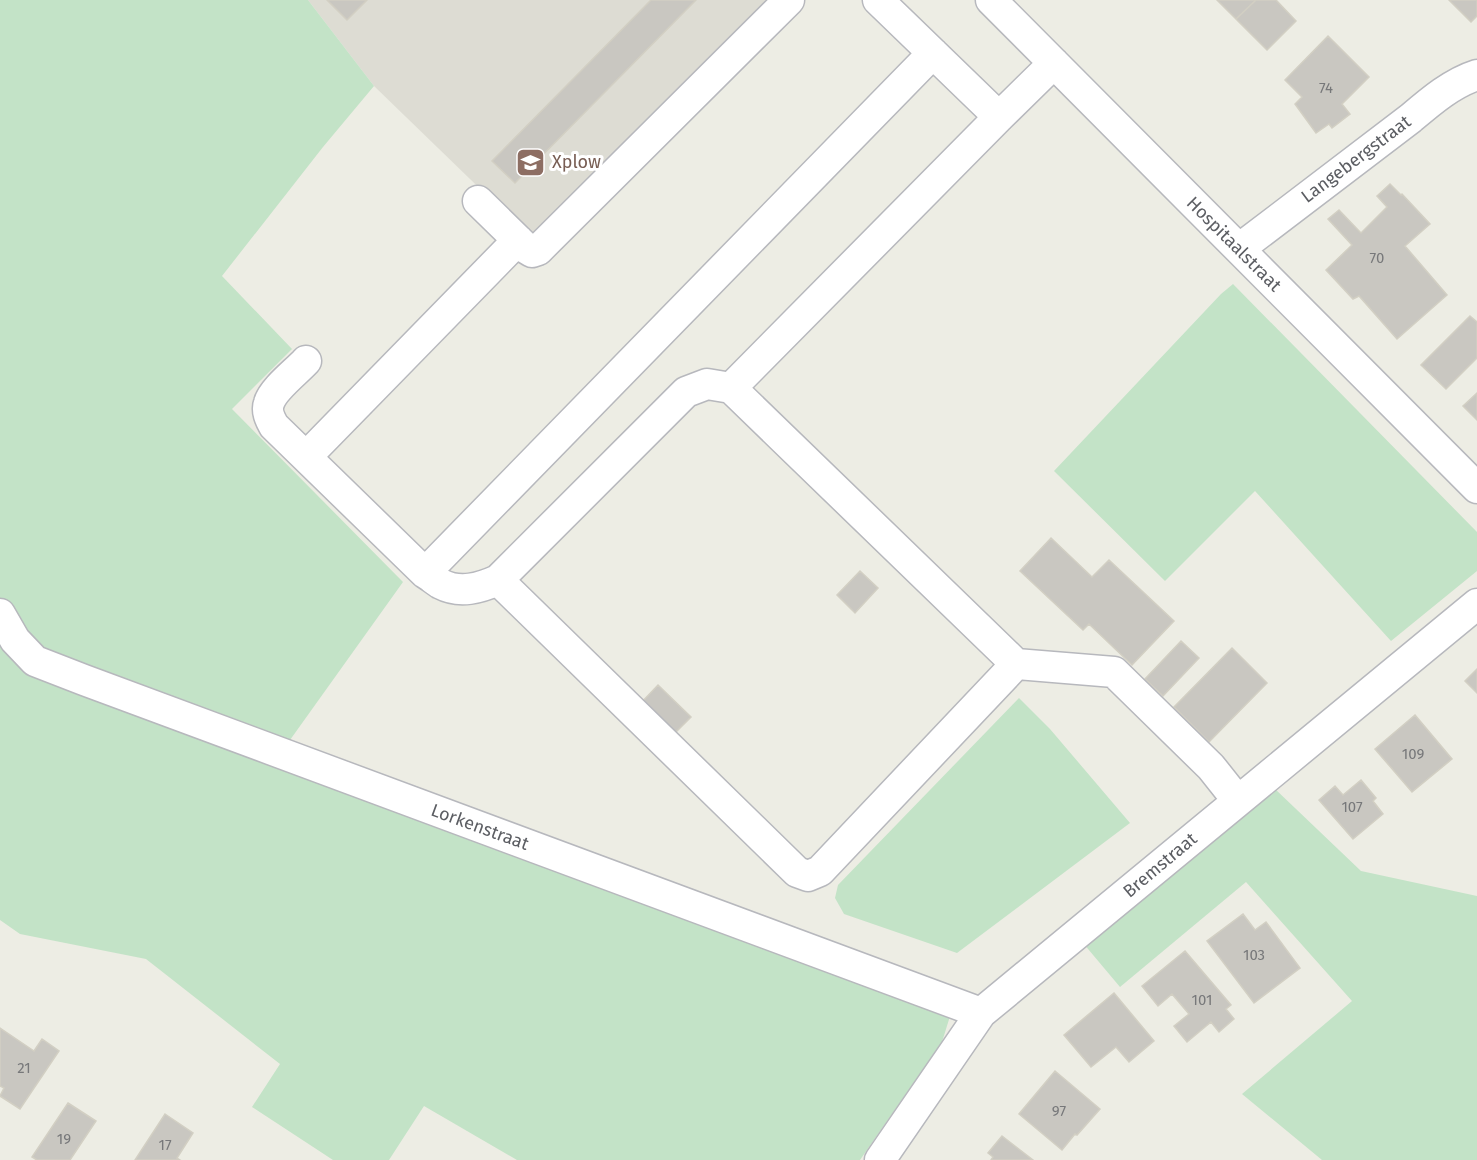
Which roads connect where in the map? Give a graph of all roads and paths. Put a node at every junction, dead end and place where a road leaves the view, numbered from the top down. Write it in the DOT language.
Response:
graph roads {
  1 [pos="789,0"];
  2 [pos="878,0"];
  3 [pos="991,0"];
  4 [pos="933,53"];
  5 [pos="1054,63"];
  6 [pos="1477,75"];
  7 [pos="999,117"];
  8 [pos="478,201"];
  9 [pos="518,240"];
  10 [pos="1239,249"];
  11 [pos="306,361"];
  12 [pos="730,388"];
  13 [pos="306,457"];
  14 [pos="1477,488"];
  15 [pos="425,573"];
  16 [pos="498,580"];
  17 [pos="1477,604"];
  18 [pos="0,614"];
  19 [pos="1016,664"];
  20 [pos="1238,801"];
  21 [pos="981,1013"];
  22 [pos="880,1160"];
  1 -- 9 [label="street"];
  2 -- 4 [label="street"];
  3 -- 5 [label="street, Hospitaalstraat"];
  4 -- 7 [label="street"];
  4 -- 15 [label="street"];
  5 -- 7 [label="street"];
  5 -- 10 [label="street, Hospitaalstraat"];
  6 -- 10 [label="street, Langebergstraat"];
  7 -- 12 [label="street"];
  8 -- 9 [label="street"];
  9 -- 13 [label="street"];
  10 -- 14 [label="street, Hospitaalstraat"];
  11 -- 13 [label="street"];
  12 -- 16 [label="street"];
  12 -- 19 [label="street"];
  13 -- 15 [label="street"];
  15 -- 16 [label="street"];
  16 -- 19 [label="street"];
  17 -- 20 [label="street, Bremstraat"];
  18 -- 21 [label="street, Lorkenstraat"];
  19 -- 20 [label="street"];
  20 -- 21 [label="street, Bremstraat"];
  21 -- 22 [label="street, Bremstraat"];
}
